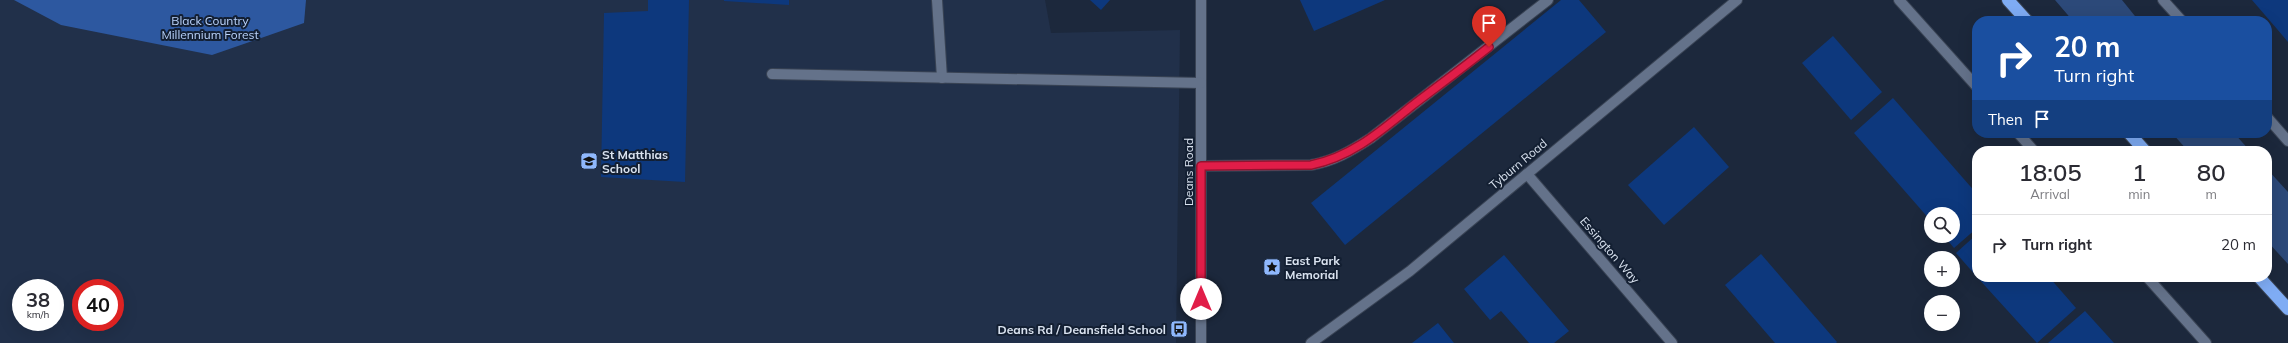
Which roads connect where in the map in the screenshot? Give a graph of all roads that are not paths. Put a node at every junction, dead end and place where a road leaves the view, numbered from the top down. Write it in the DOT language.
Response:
graph roads {
  1 [pos="937,0"];
  2 [pos="1201,0"];
  3 [pos="1548,0"];
  4 [pos="1738,0"];
  5 [pos="1899,0"];
  6 [pos="2008,0"];
  7 [pos="2163,0"];
  8 [pos="2022,16"];
  9 [pos="2177,16"];
  10 [pos="772,74"];
  11 [pos="942,78"];
  12 [pos="1972,81"];
  13 [pos="1201,83"];
  14 [pos="2272,123"];
  15 [pos="2022,138"];
  16 [pos="2133,138"];
  17 [pos="2288,141"];
  18 [pos="2030,146"];
  19 [pos="2141,146"];
  20 [pos="1201,166"];
  21 [pos="1527,174"];
  22 [pos="2151,282"];
  23 [pos="2264,282"];
  24 [pos="2288,309"];
  25 [pos="1201,343"];
  26 [pos="1311,343"];
  27 [pos="1672,343"];
  28 [pos="2206,343"];
  1 -- 11 [label="street"];
  2 -- 13 [label="street, Deans Road"];
  3 -- 20 [label="street"];
  4 -- 21 [label="street, Tyburn Road"];
  5 -- 12 [label="street"];
  6 -- 8 [label="highway"];
  7 -- 9 [label="street"];
  10 -- 11 [label="street"];
  11 -- 13 [label="street"];
  13 -- 20 [label="street, Deans Road"];
  14 -- 17 [label="street"];
  15 -- 18 [label="street"];
  16 -- 19 [label="highway"];
  20 -- 25 [label="street, Deans Road"];
  21 -- 26 [label="street, Tyburn Road"];
  21 -- 27 [label="street, Essington Way"];
  22 -- 28 [label="street"];
  23 -- 24 [label="highway"];
}
